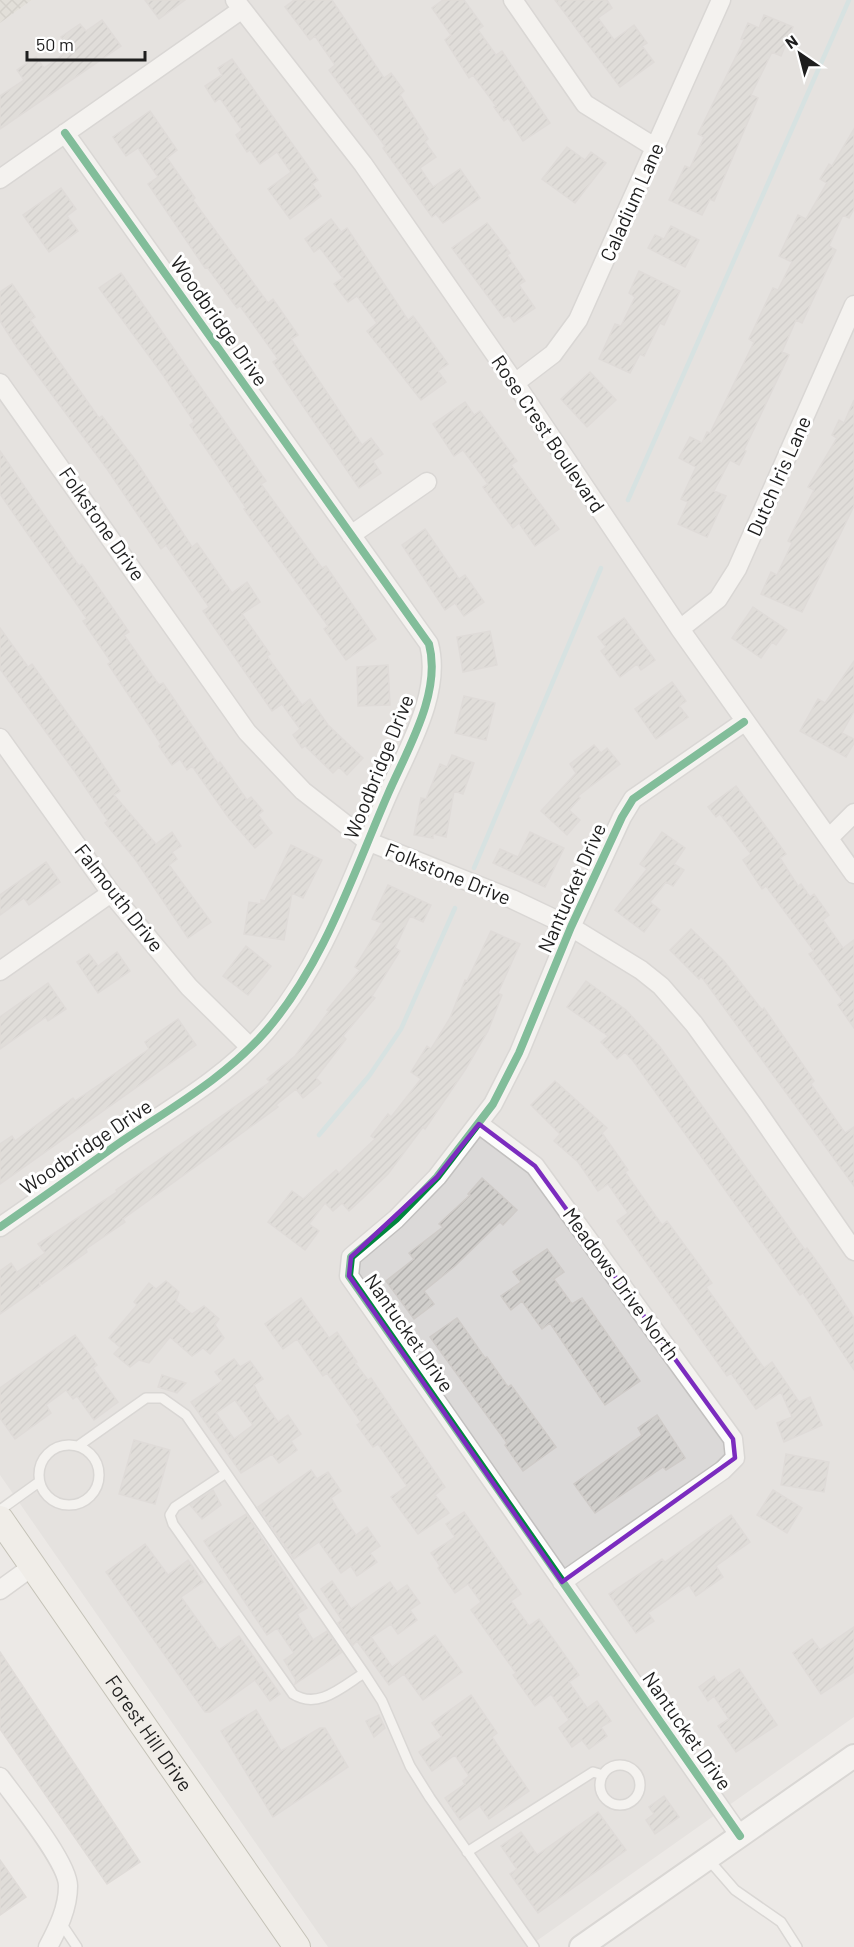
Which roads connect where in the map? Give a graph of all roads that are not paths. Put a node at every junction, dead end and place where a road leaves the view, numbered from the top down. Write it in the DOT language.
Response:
graph roads {
  1 [pos="513,0"];
  2 [pos="721,0"];
  3 [pos="238,5"];
  4 [pos="65,133"];
  5 [pos="656,148"];
  6 [pos="0,179"];
  7 [pos="854,305"];
  8 [pos="0,383"];
  9 [pos="515,383"];
  10 [pos="428,482"];
  11 [pos="351,535"];
  12 [pos="680,629"];
  13 [pos="744,722"];
  14 [pos="0,738"];
  15 [pos="854,813"];
  16 [pos="829,838"];
  17 [pos="367,841"];
  18 [pos="854,874"];
  19 [pos="111,893"];
  20 [pos="571,927"];
  21 [pos="0,971"];
  22 [pos="250,1047"];
  23 [pos="479,1124"];
  24 [pos="0,1227"];
  25 [pos="854,1251"];
  26 [pos="78,1446"];
  27 [pos="226,1473"];
  28 [pos="39,1482"];
  29 [pos="0,1510"];
  30 [pos="0,1519"];
  31 [pos="33,1566"];
  32 [pos="562,1582"];
  33 [pos="2,1588"];
  34 [pos="364,1673"];
  35 [pos="854,1756"];
  36 [pos="603,1775"];
  37 [pos="0,1777"];
  38 [pos="740,1836"];
  39 [pos="467,1852"];
  40 [pos="708,1858"];
  41 [pos="61,1923"];
  42 [pos="48,1947"];
  43 [pos="77,1947"];
  44 [pos="297,1947"];
  45 [pos="534,1947"];
  46 [pos="581,1947"];
  47 [pos="797,1947"];
  1 -- 5 [label="street"];
  2 -- 5 [label="street, Caladium Lane"];
  3 -- 4 [label="street"];
  3 -- 9 [label="street, Rose Crest Boulevard"];
  4 -- 6 [label="street"];
  4 -- 11 [label="street, Woodbridge Drive"];
  5 -- 9 [label="street, Caladium Lane"];
  7 -- 12 [label="street, Dutch Iris Lane"];
  8 -- 17 [label="street, Folkstone Drive"];
  9 -- 12 [label="street, Rose Crest Boulevard"];
  10 -- 11 [label="street"];
  11 -- 17 [label="street, Woodbridge Drive"];
  12 -- 13 [label="street, Rose Crest Boulevard"];
  13 -- 16 [label="street, Rose Crest Boulevard"];
  13 -- 20 [label="street, Nantucket Drive"];
  14 -- 19 [label="street, Falmouth Drive"];
  15 -- 16 [label="street"];
  16 -- 18 [label="street, Rose Crest Boulevard"];
  17 -- 20 [label="street, Folkstone Drive"];
  17 -- 22 [label="street, Woodbridge Drive"];
  19 -- 21 [label="street"];
  19 -- 22 [label="street, Falmouth Drive"];
  20 -- 23 [label="street, Nantucket Drive"];
  20 -- 25 [label="street, Folkstone Drive"];
  22 -- 24 [label="street, Woodbridge Drive"];
  23 -- 32 [label="street, Nantucket Drive"];
  23 -- 32 [label="street, Meadows Drive North"];
  26 -- 27 [label="lane"];
  26 -- 28 [label="lane"];
  26 -- 28 [label="lane"];
  27 -- 34 [label="lane"];
  27 -- 34 [label="lane"];
  28 -- 29 [label="lane"];
  30 -- 31 [label="main road, Forest Hill Drive"];
  31 -- 33 [label="street"];
  31 -- 44 [label="main road, Forest Hill Drive"];
  32 -- 38 [label="street, Nantucket Drive"];
  34 -- 39 [label="lane"];
  35 -- 38 [label="street"];
  36 -- 36 [label="lane"];
  36 -- 39 [label="lane"];
  37 -- 41 [label="street"];
  38 -- 40 [label="street"];
  39 -- 45 [label="lane"];
  40 -- 46 [label="street"];
  40 -- 47 [label="lane"];
  41 -- 42 [label="street"];
  41 -- 43 [label="lane"];
}
